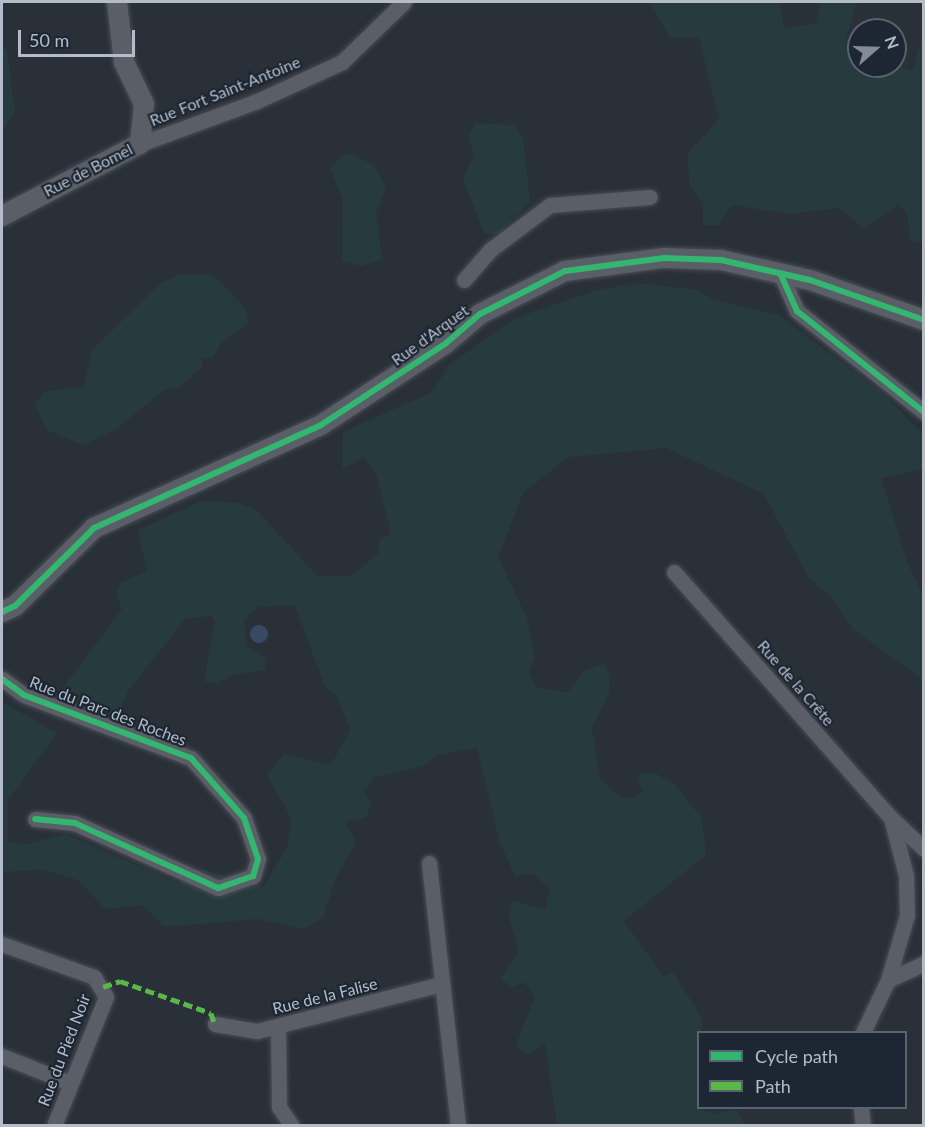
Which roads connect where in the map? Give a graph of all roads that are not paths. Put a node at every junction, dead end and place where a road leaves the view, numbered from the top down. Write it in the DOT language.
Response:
graph roads {
  1 [pos="117,2"];
  2 [pos="404,2"];
  3 [pos="140,144"];
  4 [pos="650,197"];
  5 [pos="2,216"];
  6 [pos="780,273"];
  7 [pos="464,280"];
  8 [pos="924,320"];
  9 [pos="924,412"];
  10 [pos="674,572"];
  11 [pos="2,612"];
  12 [pos="2,679"];
  13 [pos="891,818"];
  14 [pos="35,819"];
  15 [pos="924,849"];
  16 [pos="429,863"];
  17 [pos="2,944"];
  18 [pos="924,963"];
  19 [pos="888,980"];
  20 [pos="442,984"];
  21 [pos="215,1024"];
  22 [pos="278,1026"];
  23 [pos="863,1031"];
  24 [pos="2,1056"];
  25 [pos="70,1083"];
  26 [pos="861,1109"];
  27 [pos="54,1125"];
  28 [pos="292,1125"];
  29 [pos="458,1125"];
  30 [pos="863,1125"];
  1 -- 3 [label="street, Rue de Bomel"];
  2 -- 3 [label="street, Rue Fort Saint-Antoine"];
  3 -- 5 [label="street, Rue de Bomel"];
  4 -- 7 [label="street"];
  6 -- 8 [label="street, Rue d'Arquet"];
  6 -- 9 [label="street"];
  6 -- 11 [label="street, Rue d'Arquet"];
  10 -- 13 [label="street, Rue de la Crête"];
  12 -- 14 [label="street, Rue du Parc des Roches"];
  13 -- 15 [label="street, Rue de la Crête"];
  13 -- 19 [label="street, Rue de la Crête"];
  16 -- 20 [label="street"];
  17 -- 25 [label="street, Rue du Pied Noir"];
  18 -- 19 [label="street"];
  19 -- 23 [label="street, Rue de la Crête"];
  20 -- 22 [label="street, Rue de la Falise"];
  20 -- 29 [label="street"];
  21 -- 22 [label="street, Rue de la Falise"];
  22 -- 28 [label="street"];
  24 -- 25 [label="street"];
  25 -- 27 [label="street, Rue du Pied Noir"];
  26 -- 30 [label="street"];
}
